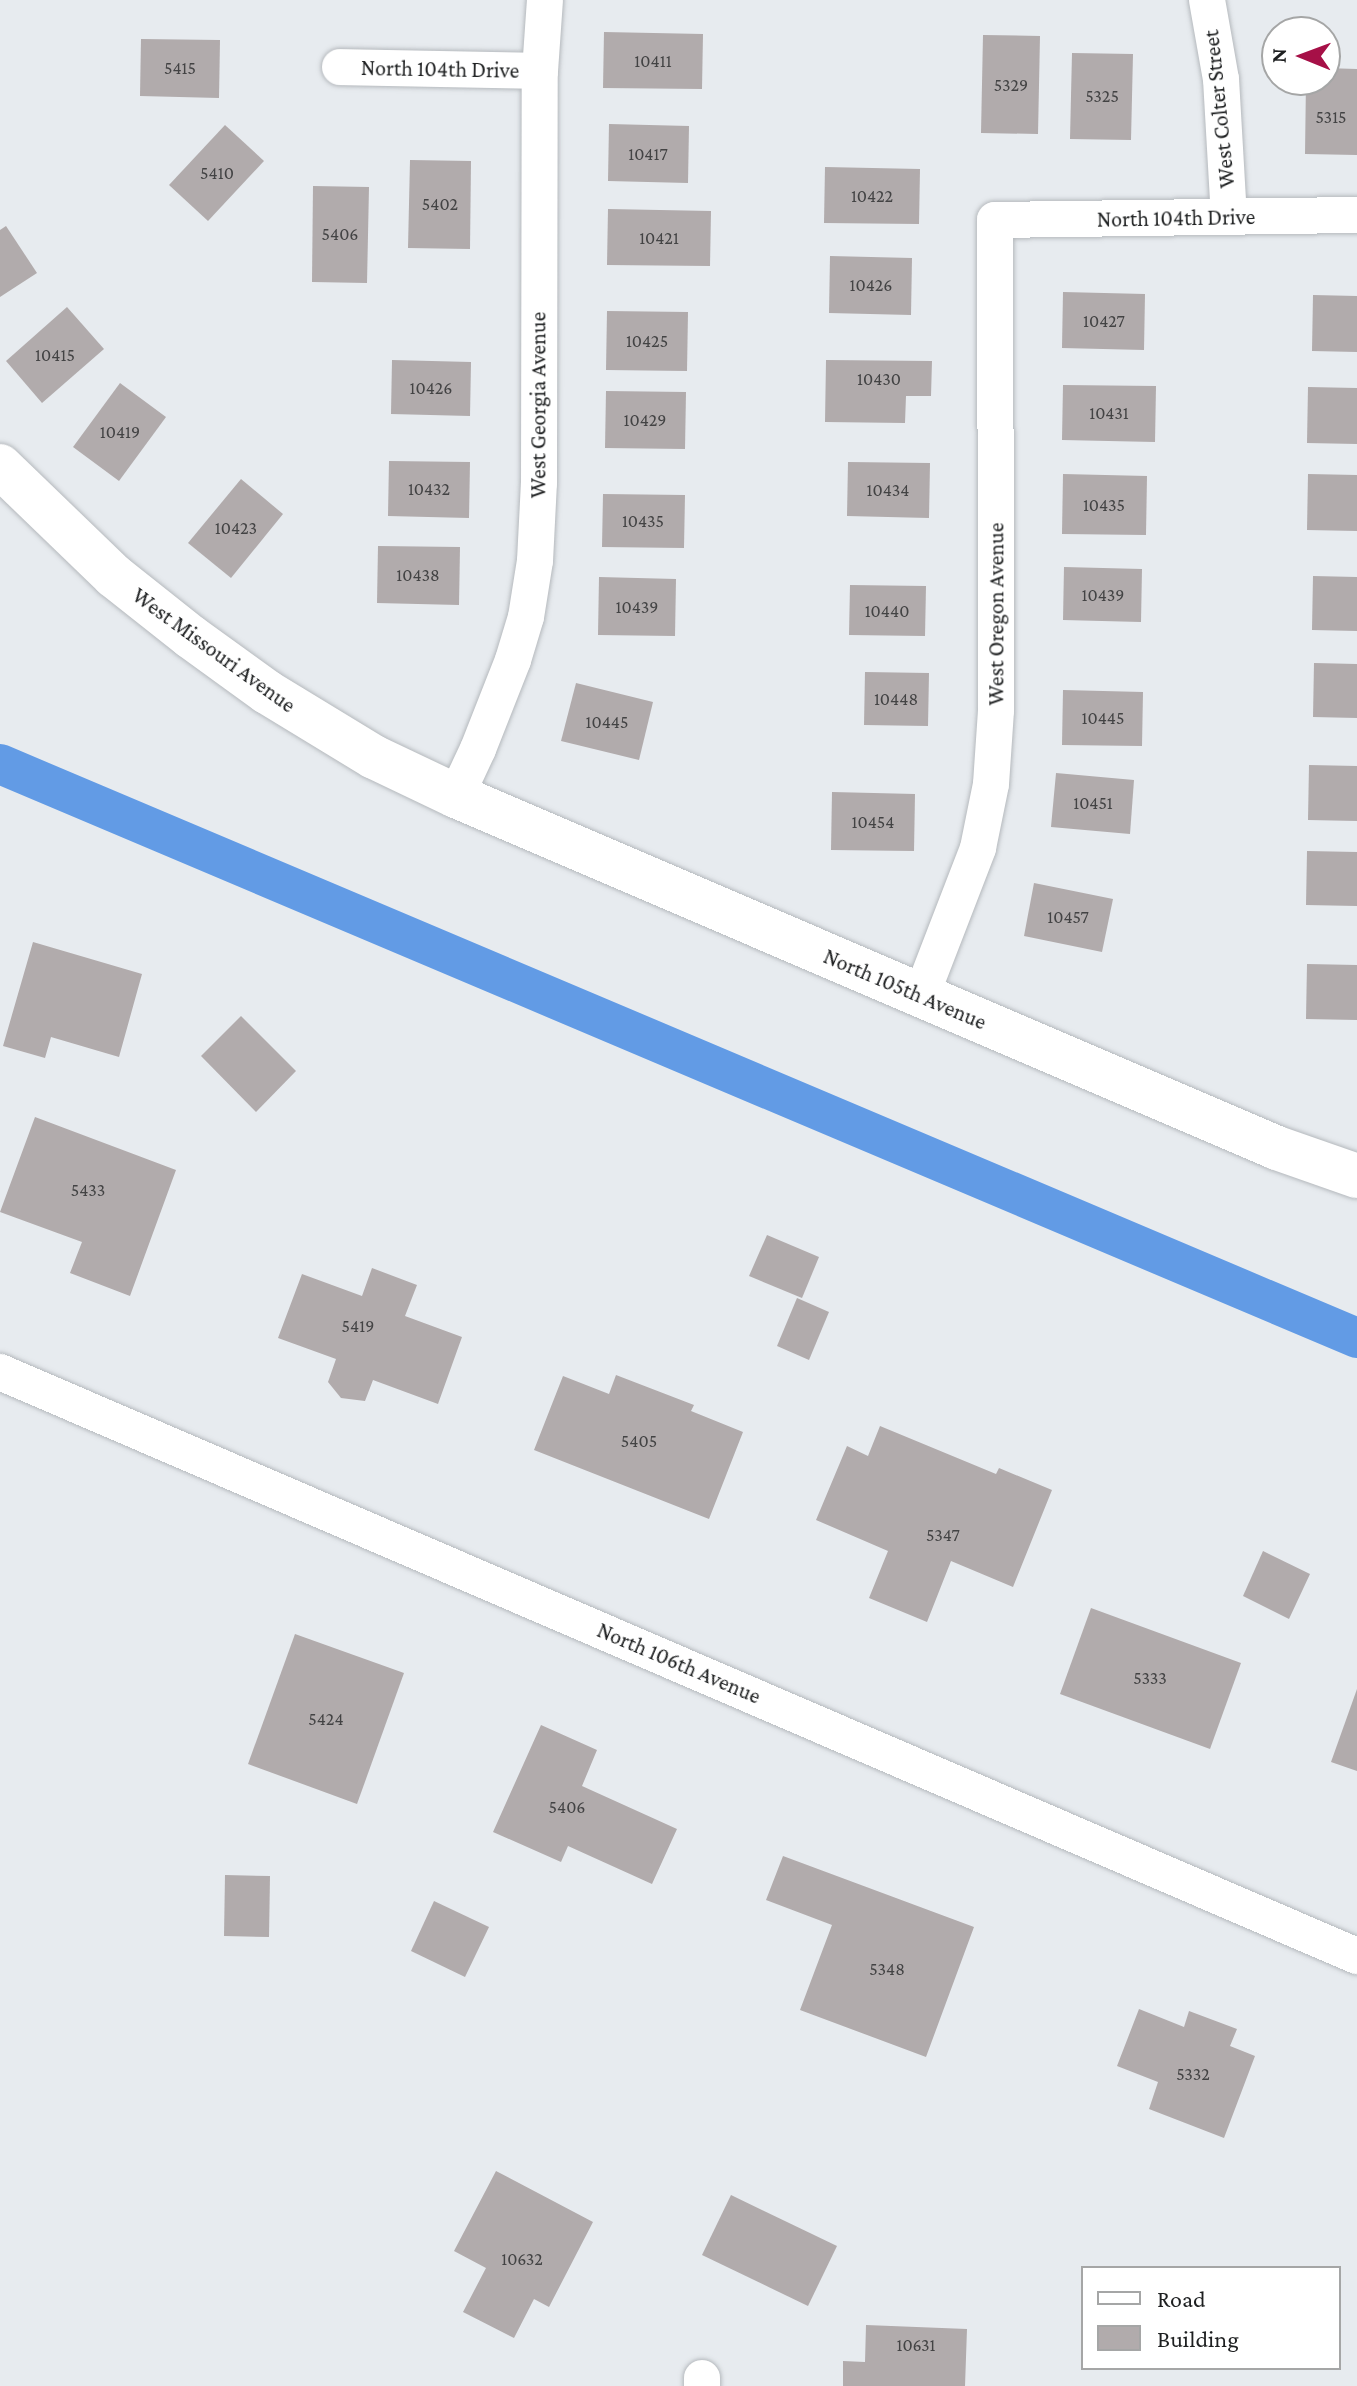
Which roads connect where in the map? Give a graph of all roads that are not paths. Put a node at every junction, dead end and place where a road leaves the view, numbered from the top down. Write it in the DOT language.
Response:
graph roads {
  1 [pos="545,0"];
  2 [pos="1207,0"];
  3 [pos="340,67"];
  4 [pos="540,71"];
  5 [pos="1357,215"];
  6 [pos="1229,217"];
  7 [pos="995,220"];
  8 [pos="0,466"];
  9 [pos="456,796"];
  10 [pos="921,996"];
  11 [pos="1357,1176"];
  12 [pos="0,1372"];
  13 [pos="1357,1956"];
  1 -- 4 [label="street, West Georgia Avenue"];
  2 -- 6 [label="street, West Colter Street"];
  3 -- 4 [label="street, North 104th Drive"];
  4 -- 9 [label="street, West Georgia Avenue"];
  5 -- 6 [label="street, North 104th Drive"];
  6 -- 7 [label="street, North 104th Drive"];
  7 -- 10 [label="street, West Oregon Avenue"];
  8 -- 9 [label="street, West Missouri Avenue"];
  9 -- 10 [label="street, North 105th Avenue"];
  10 -- 11 [label="street, North 105th Avenue"];
  12 -- 13 [label="street, North 106th Avenue"];
}
